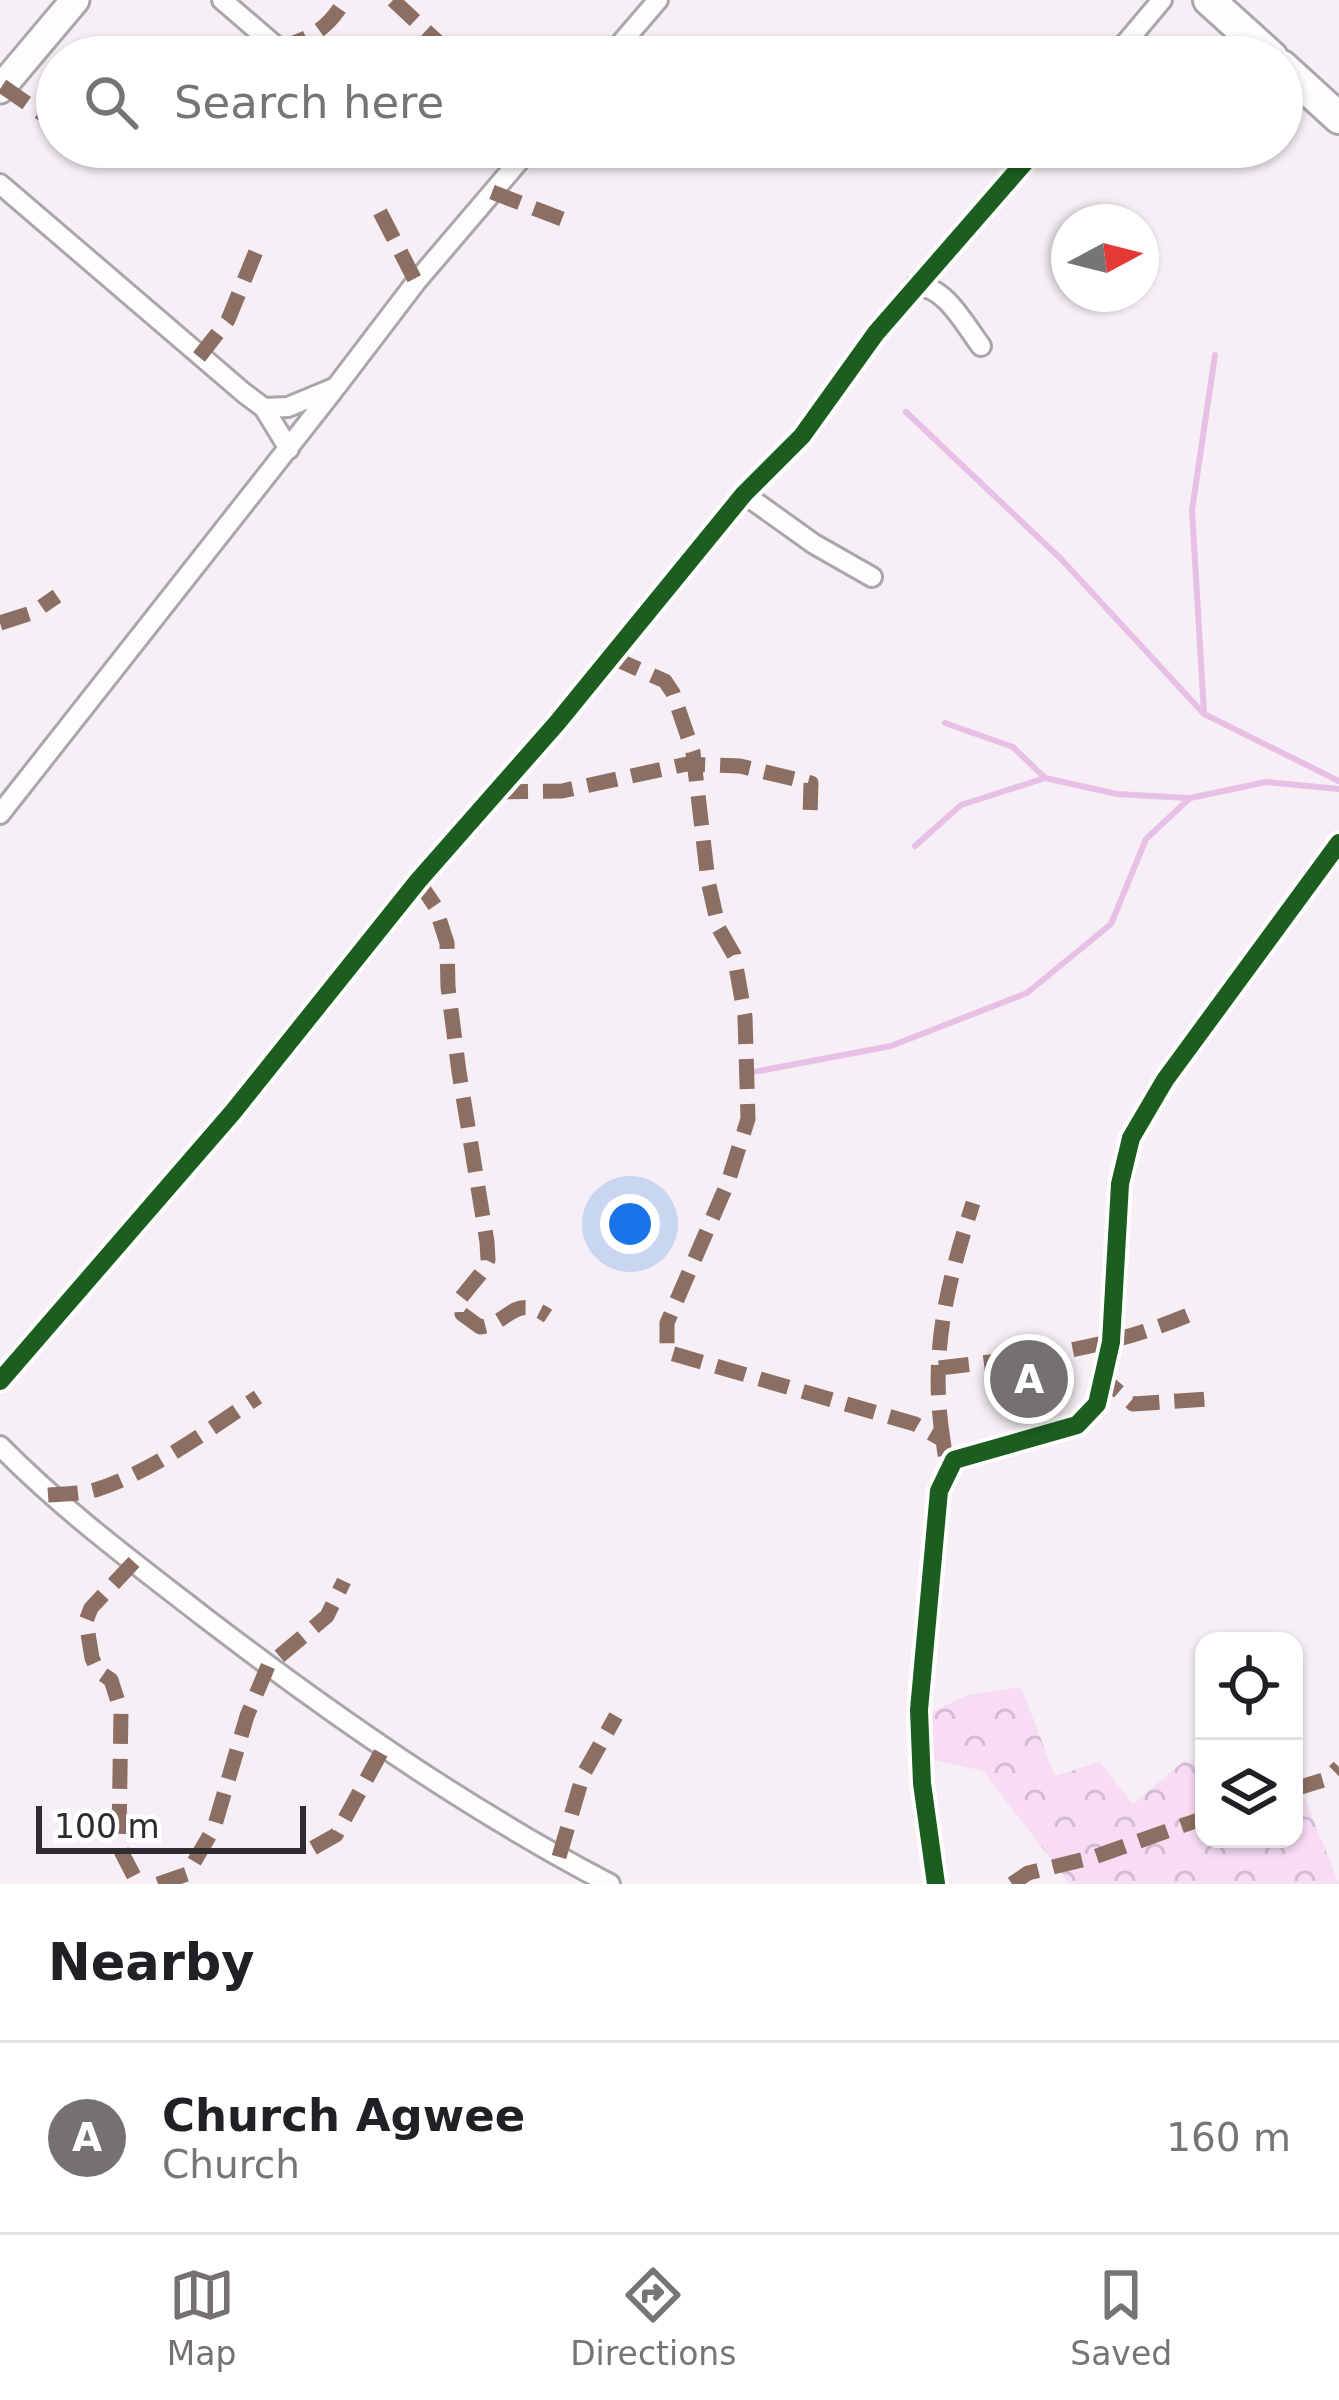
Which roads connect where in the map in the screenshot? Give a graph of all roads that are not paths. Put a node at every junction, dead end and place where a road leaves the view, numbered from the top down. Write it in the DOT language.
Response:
graph roads {
  1 [pos="75,0"];
  2 [pos="222,0"];
  3 [pos="658,0"];
  4 [pos="1162,0"];
  5 [pos="1209,0"];
  6 [pos="45,36"];
  7 [pos="264,36"];
  8 [pos="627,36"];
  9 [pos="1132,36"];
  10 [pos="1249,36"];
  11 [pos="36,46"];
  12 [pos="1303,85"];
  13 [pos="0,89"];
  14 [pos="1339,118"];
  15 [pos="513,168"];
  16 [pos="1019,168"];
  17 [pos="0,184"];
  18 [pos="915,286"];
  19 [pos="981,346"];
  20 [pos="336,387"];
  21 [pos="264,408"];
  22 [pos="289,448"];
  23 [pos="744,494"];
  24 [pos="872,577"];
  25 [pos="0,814"];
  26 [pos="1339,843"];
  27 [pos="0,1381"];
  28 [pos="0,1446"];
  29 [pos="610,1884"];
  30 [pos="935,1884"];
  1 -- 6 [label="street"];
  2 -- 7 [label="street"];
  3 -- 8 [label="street"];
  4 -- 9 [label="street"];
  5 -- 10 [label="main road"];
  11 -- 13 [label="street"];
  12 -- 14 [label="main road"];
  15 -- 20 [label="street"];
  16 -- 18 [label="street"];
  17 -- 21 [label="street"];
  18 -- 19 [label="street"];
  18 -- 23 [label="street"];
  20 -- 21 [label="street"];
  20 -- 22 [label="street"];
  21 -- 22 [label="street"];
  22 -- 25 [label="street"];
  23 -- 24 [label="street"];
  23 -- 27 [label="street"];
  26 -- 30 [label="street"];
  28 -- 29 [label="street"];
}
